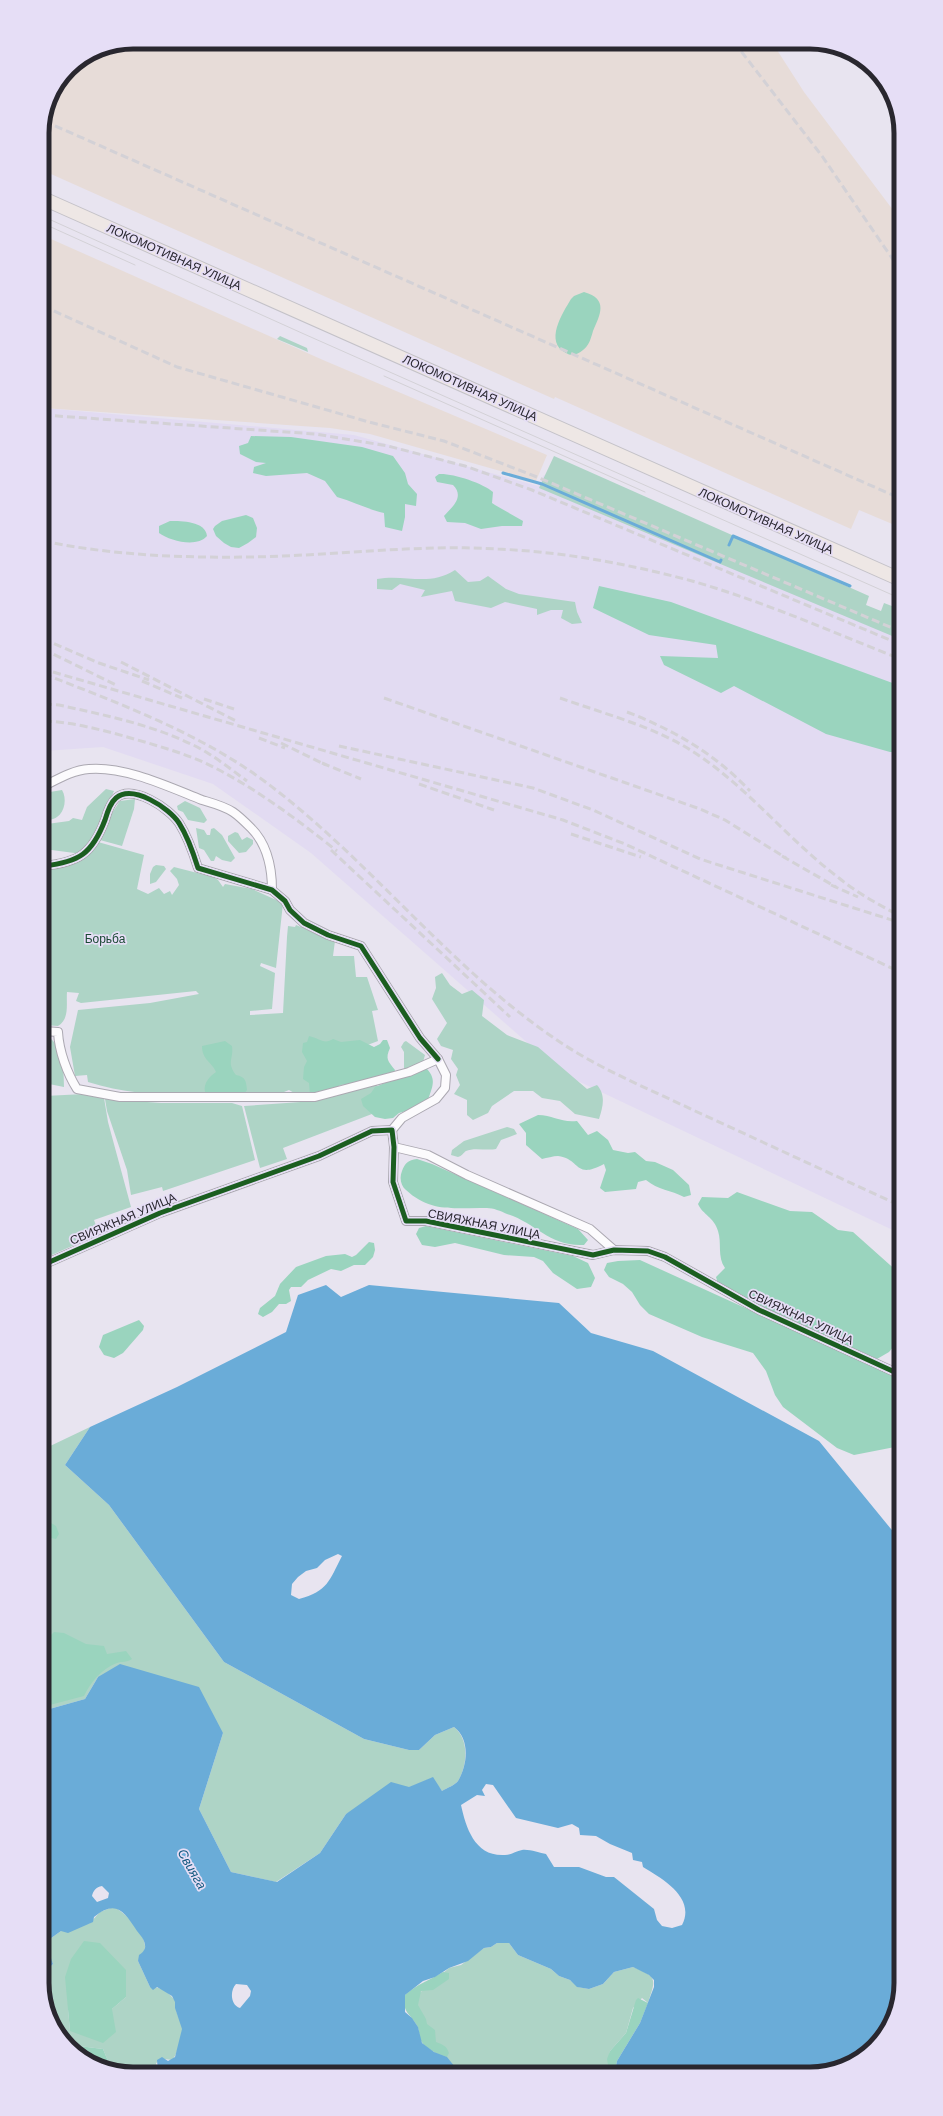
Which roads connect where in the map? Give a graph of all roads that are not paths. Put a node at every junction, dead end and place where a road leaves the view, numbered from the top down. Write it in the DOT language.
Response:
graph roads {
  1 [pos="49,201"];
  2 [pos="894,577"];
  3 [pos="49,783"];
  4 [pos="49,865"];
  5 [pos="272,890"];
  6 [pos="49,1031"];
  7 [pos="438,1059"];
  8 [pos="392,1130"];
  9 [pos="394,1147"];
  10 [pos="614,1250"];
  11 [pos="49,1262"];
  12 [pos="894,1372"];
  1 -- 2 [label="main road, ЛОКОМОТИВНАЯ УЛИЦА"];
  3 -- 5 [label="street"];
  4 -- 5 [label="street"];
  5 -- 7 [label="street"];
  6 -- 7 [label="street"];
  7 -- 8 [label="street"];
  8 -- 9 [label="street, СВИЯЖНАЯ УЛИЦА"];
  8 -- 11 [label="street, СВИЯЖНАЯ УЛИЦА"];
  9 -- 10 [label="street"];
  9 -- 10 [label="street, СВИЯЖНАЯ УЛИЦА"];
  10 -- 12 [label="street, СВИЯЖНАЯ УЛИЦА"];
}
